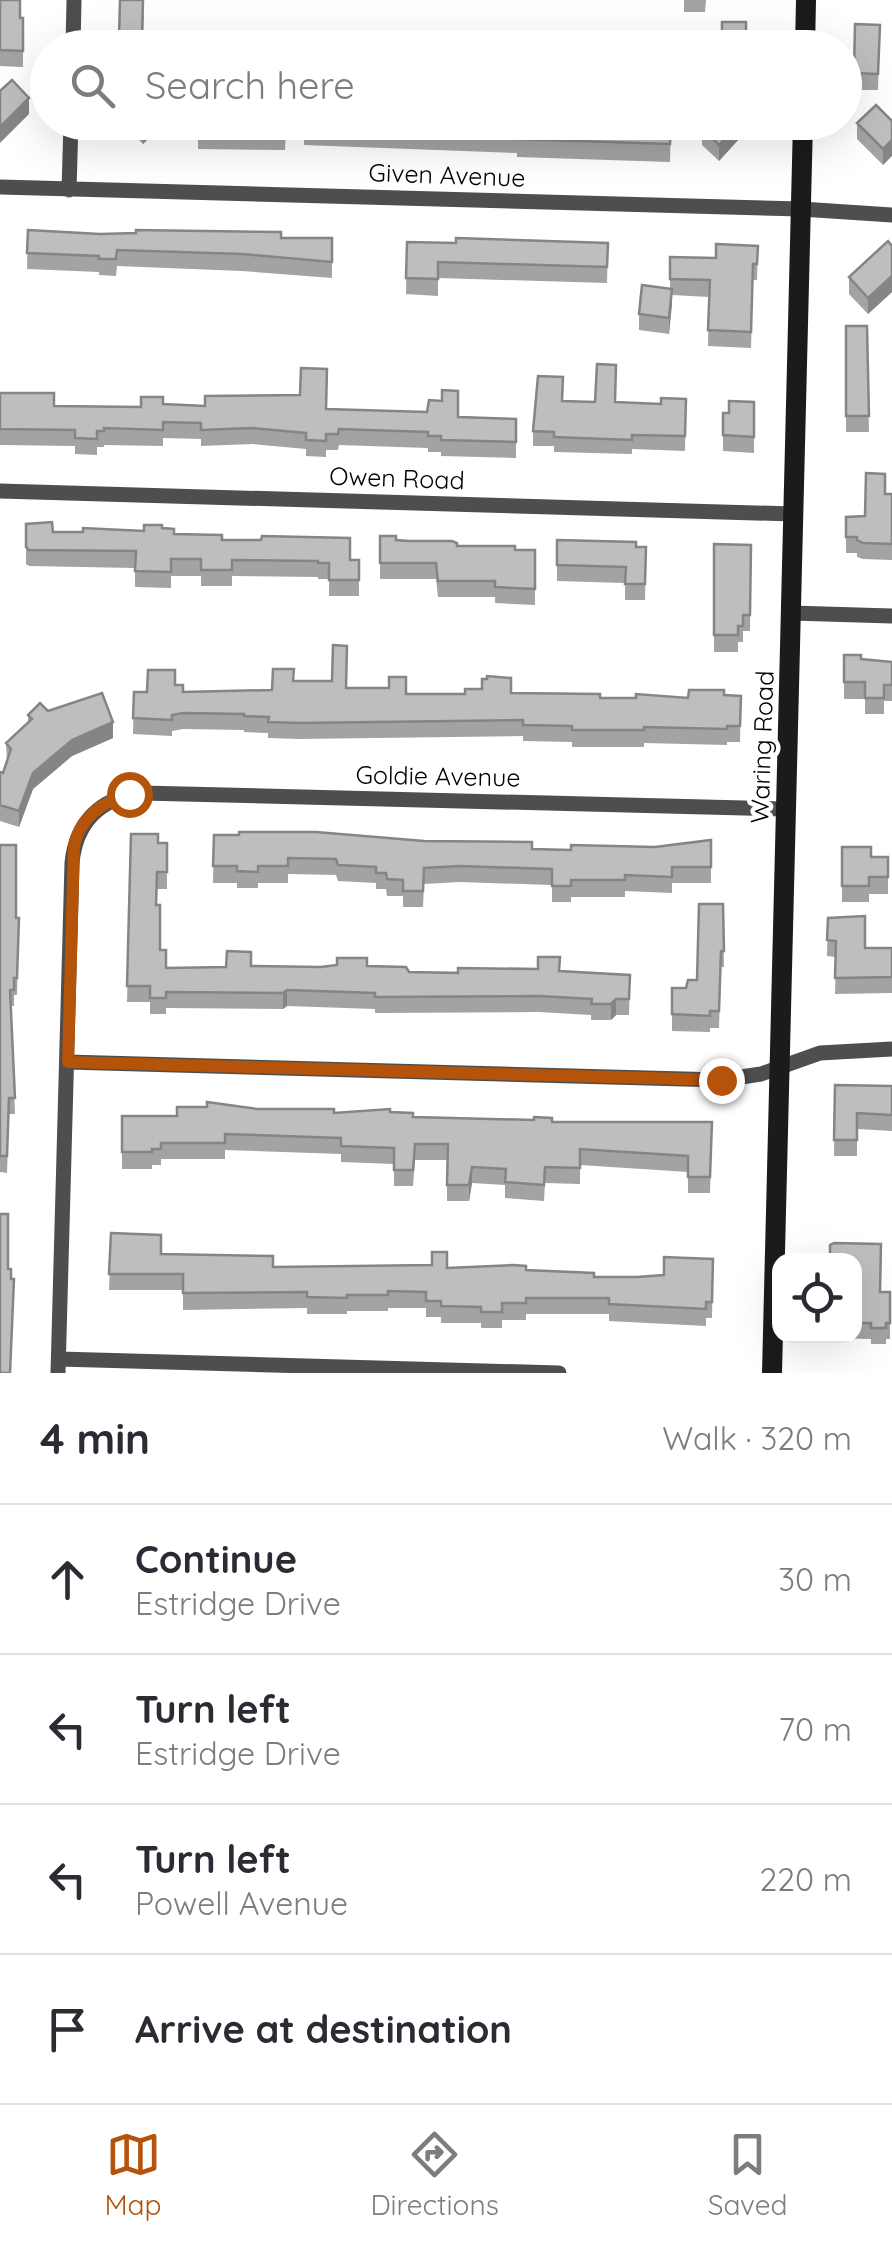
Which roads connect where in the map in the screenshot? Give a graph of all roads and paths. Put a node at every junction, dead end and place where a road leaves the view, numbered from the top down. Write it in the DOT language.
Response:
graph roads {
  1 [pos="74,0"];
  2 [pos="806,0"];
  3 [pos="73,30"];
  4 [pos="805,30"];
  5 [pos="70,140"];
  6 [pos="803,140"];
  7 [pos="0,187"];
  8 [pos="69,190"];
  9 [pos="801,210"];
  10 [pos="892,215"];
  11 [pos="0,491"];
  12 [pos="794,514"];
  13 [pos="791,612"];
  14 [pos="892,616"];
  15 [pos="785,809"];
  16 [pos="892,1050"];
  17 [pos="68,1062"];
  18 [pos="781,1068"];
  19 [pos="59,1366"];
  20 [pos="559,1373"];
  21 [pos="772,1373"];
  1 -- 3 [label="street"];
  2 -- 4 [label="street"];
  5 -- 8 [label="street"];
  6 -- 9 [label="street, Waring Road"];
  7 -- 8 [label="street, Given Avenue"];
  8 -- 9 [label="street, Given Avenue"];
  9 -- 10 [label="street, Given Avenue"];
  9 -- 12 [label="street, Waring Road"];
  11 -- 12 [label="street, Owen Road"];
  12 -- 13 [label="street, Waring Road"];
  13 -- 14 [label="street"];
  13 -- 15 [label="street, Waring Road"];
  15 -- 17 [label="street, Goldie Avenue"];
  15 -- 18 [label="street, Waring Road"];
  16 -- 18 [label="street"];
  17 -- 18 [label="street"];
  17 -- 19 [label="street"];
  18 -- 21 [label="street, Waring Road"];
  19 -- 20 [label="street"];
}
